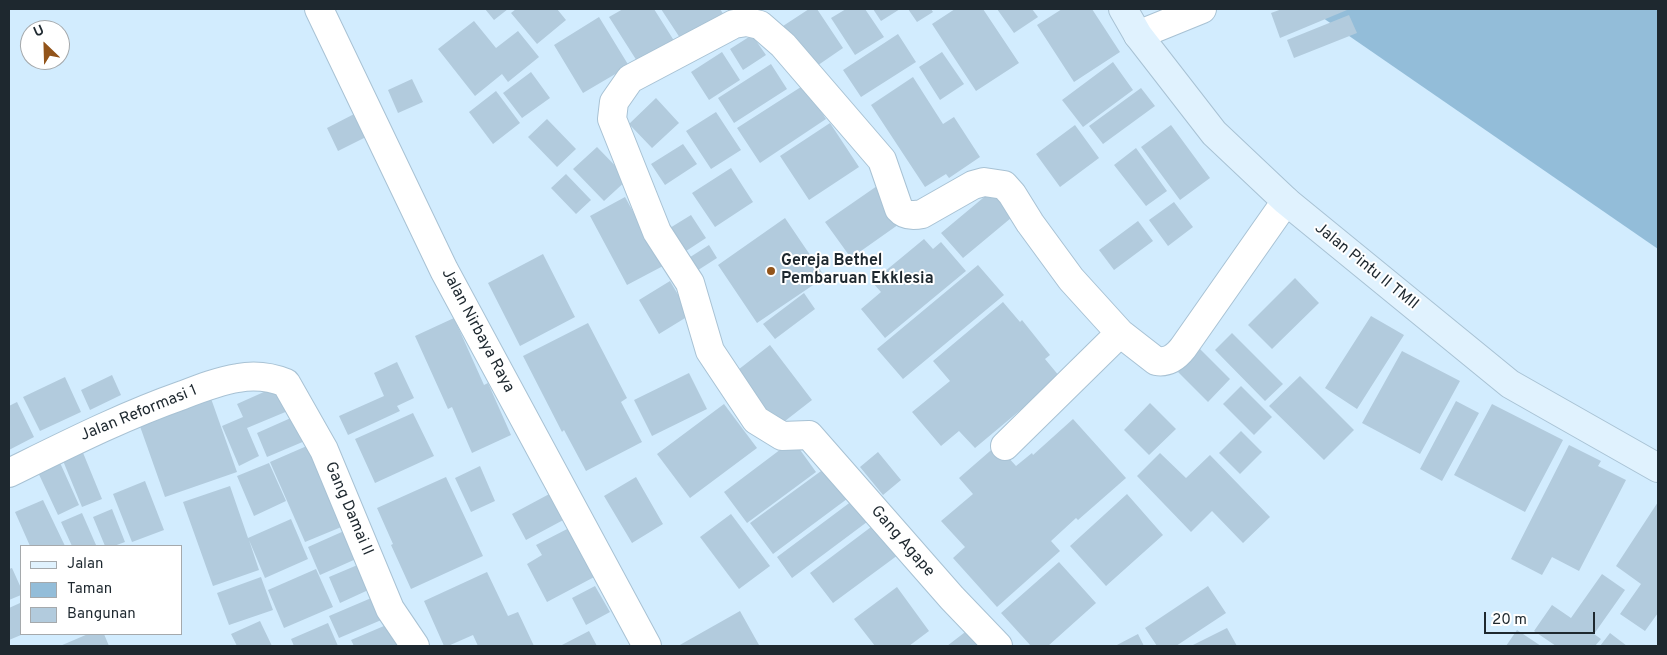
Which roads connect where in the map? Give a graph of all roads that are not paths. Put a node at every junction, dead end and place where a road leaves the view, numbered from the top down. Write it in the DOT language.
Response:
graph roads {
  1 [pos="319,9"];
  2 [pos="1123,9"];
  3 [pos="1202,9"];
  4 [pos="1138,34"];
  5 [pos="1286,201"];
  6 [pos="1120,333"];
  7 [pos="275,378"];
  8 [pos="1005,446"];
  9 [pos="1658,468"];
  10 [pos="9,473"];
  11 [pos="415,646"];
  12 [pos="647,646"];
  13 [pos="998,646"];
  1 -- 12 [label="street, Jalan Nirbaya Raya"];
  2 -- 4 [label="street, Jalan Pintu II TMII"];
  3 -- 4 [label="street"];
  4 -- 5 [label="street, Jalan Pintu II TMII"];
  5 -- 6 [label="street"];
  5 -- 9 [label="street, Jalan Pintu II TMII"];
  6 -- 8 [label="street"];
  6 -- 13 [label="street, Gang Agape"];
  7 -- 10 [label="street, Jalan Reformasi 1"];
  7 -- 11 [label="street, Gang Damai II"];
}
